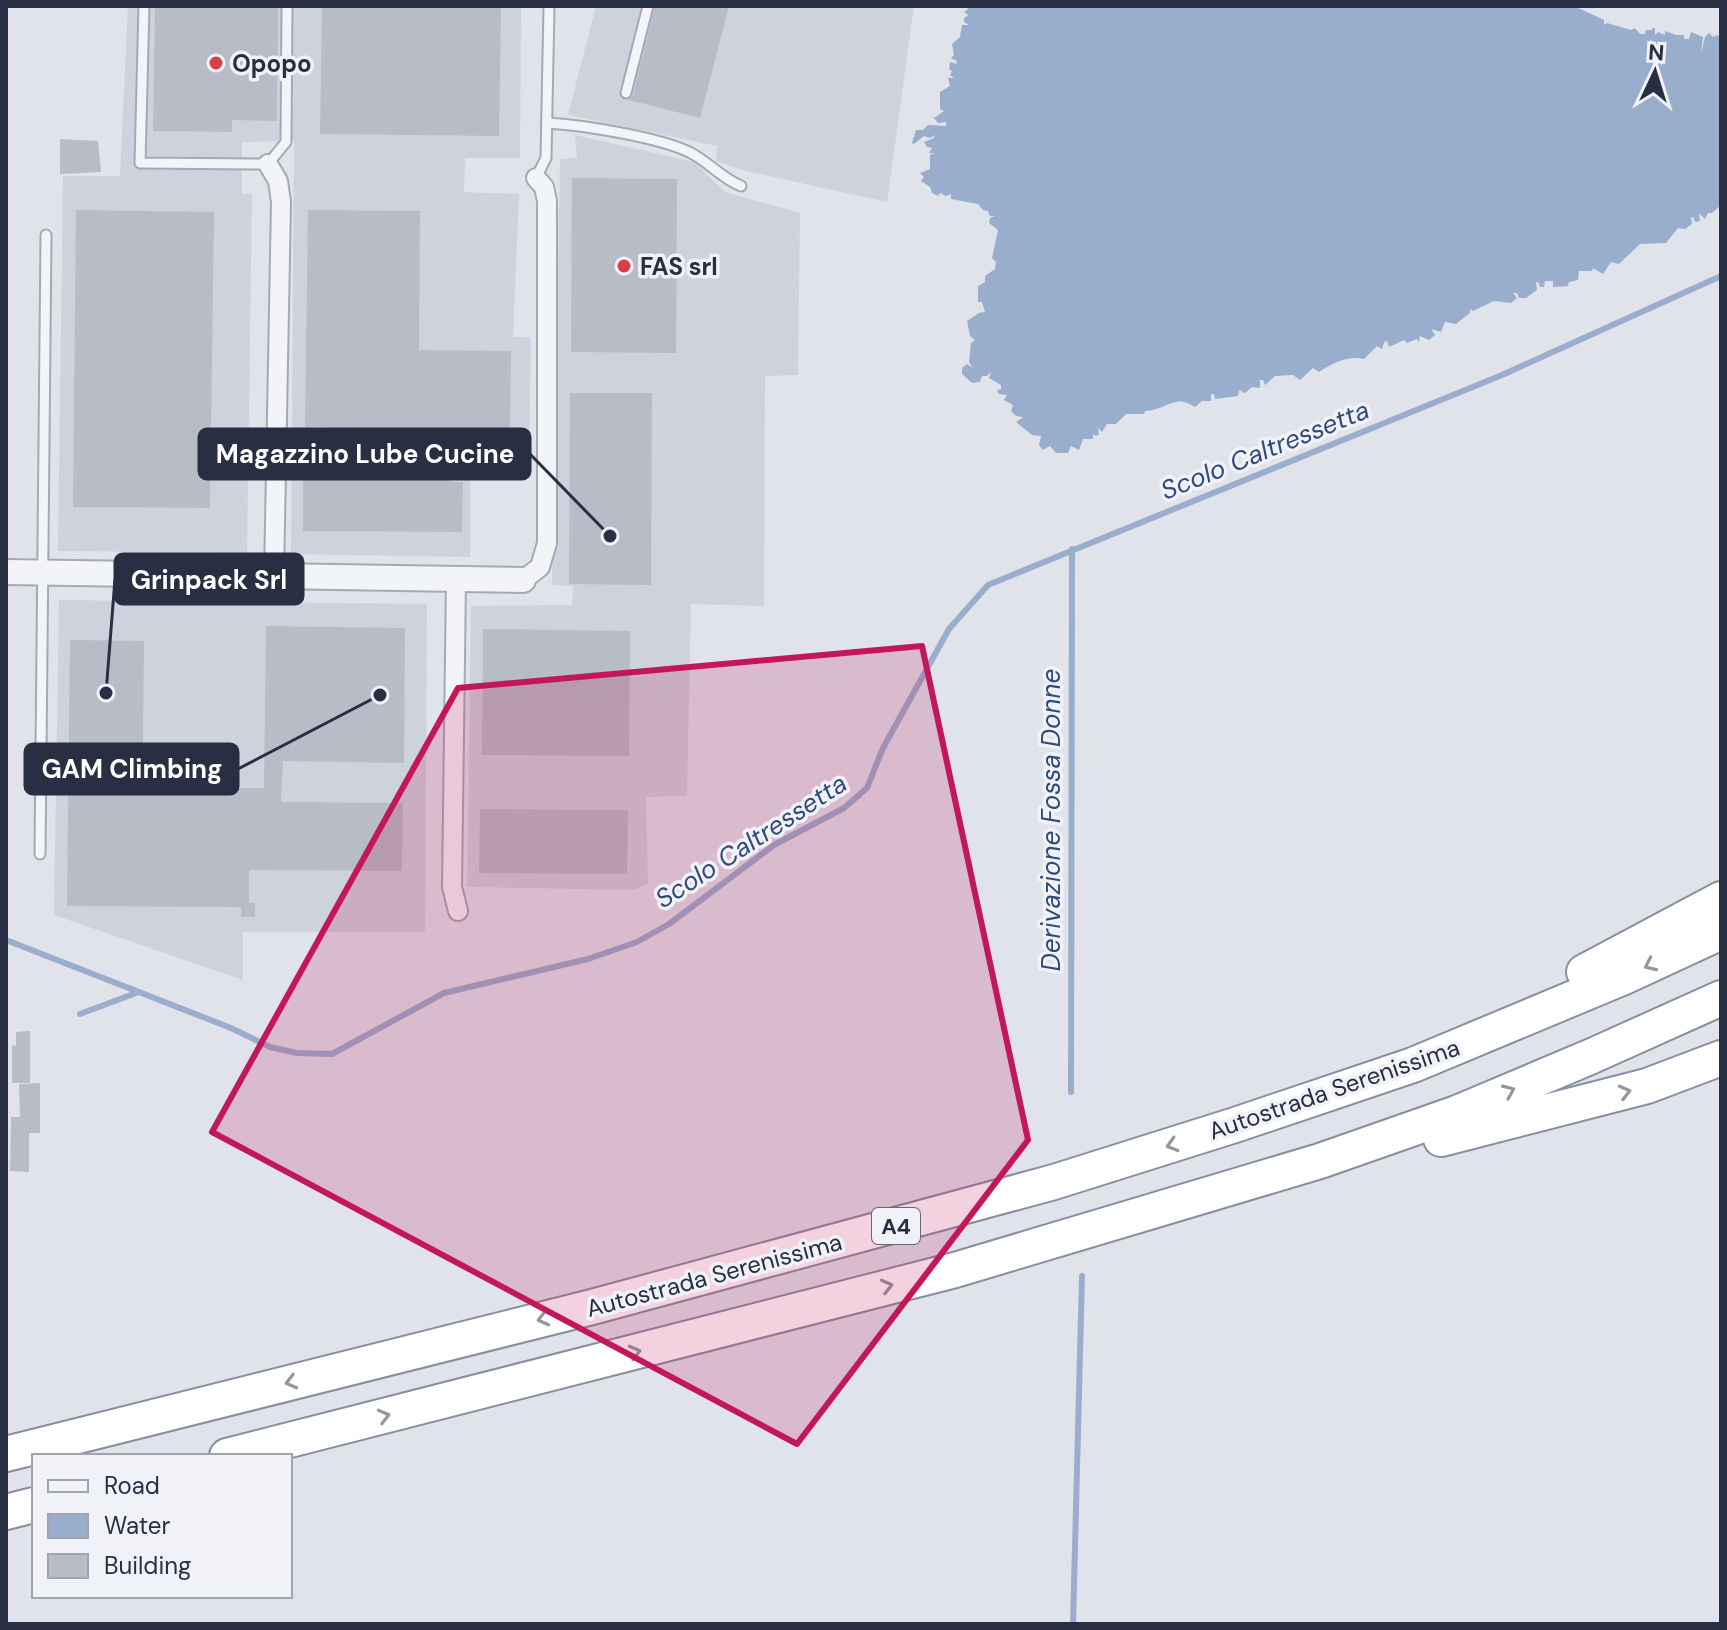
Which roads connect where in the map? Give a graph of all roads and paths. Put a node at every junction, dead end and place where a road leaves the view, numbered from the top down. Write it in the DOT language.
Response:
graph roads {
  1 [pos="144,6"];
  2 [pos="287,6"];
  3 [pos="549,6"];
  4 [pos="648,6"];
  5 [pos="626,93"];
  6 [pos="547,123"];
  7 [pos="268,164"];
  8 [pos="536,178"];
  9 [pos="741,186"];
  10 [pos="46,235"];
  11 [pos="6,572"];
  12 [pos="42,573"];
  13 [pos="274,577"];
  14 [pos="456,580"];
  15 [pos="523,580"];
  16 [pos="40,854"];
  17 [pos="1721,899"];
  18 [pos="458,911"];
  19 [pos="1721,932"];
  20 [pos="1721,998"];
  21 [pos="1721,1058"];
  22 [pos="1235,1125"];
  23 [pos="955,1270"];
  24 [pos="6,1454"];
  25 [pos="235,1454"];
  26 [pos="32,1506"];
  27 [pos="6,1512"];
  1 -- 7 [label="lane"];
  2 -- 7 [label="lane"];
  3 -- 6 [label="lane"];
  4 -- 5 [label="lane"];
  6 -- 8 [label="lane"];
  6 -- 9 [label="lane"];
  7 -- 13 [label="street"];
  8 -- 15 [label="street"];
  10 -- 12 [label="lane"];
  11 -- 12 [label="street"];
  12 -- 13 [label="street"];
  12 -- 16 [label="lane"];
  13 -- 14 [label="street"];
  14 -- 15 [label="street"];
  14 -- 18 [label="street"];
  17 -- 22 [label="highway"];
  19 -- 22 [label="highway, Autostrada Serenissima / A4, one-way"];
  23 -- 20 [label="highway, A4, one-way"];
  23 -- 21 [label="highway, one-way"];
  22 -- 24 [label="highway, Autostrada Serenissima / A4, one-way"];
  25 -- 23 [label="highway, A4, one-way"];
  26 -- 27 [label="highway"];
}
